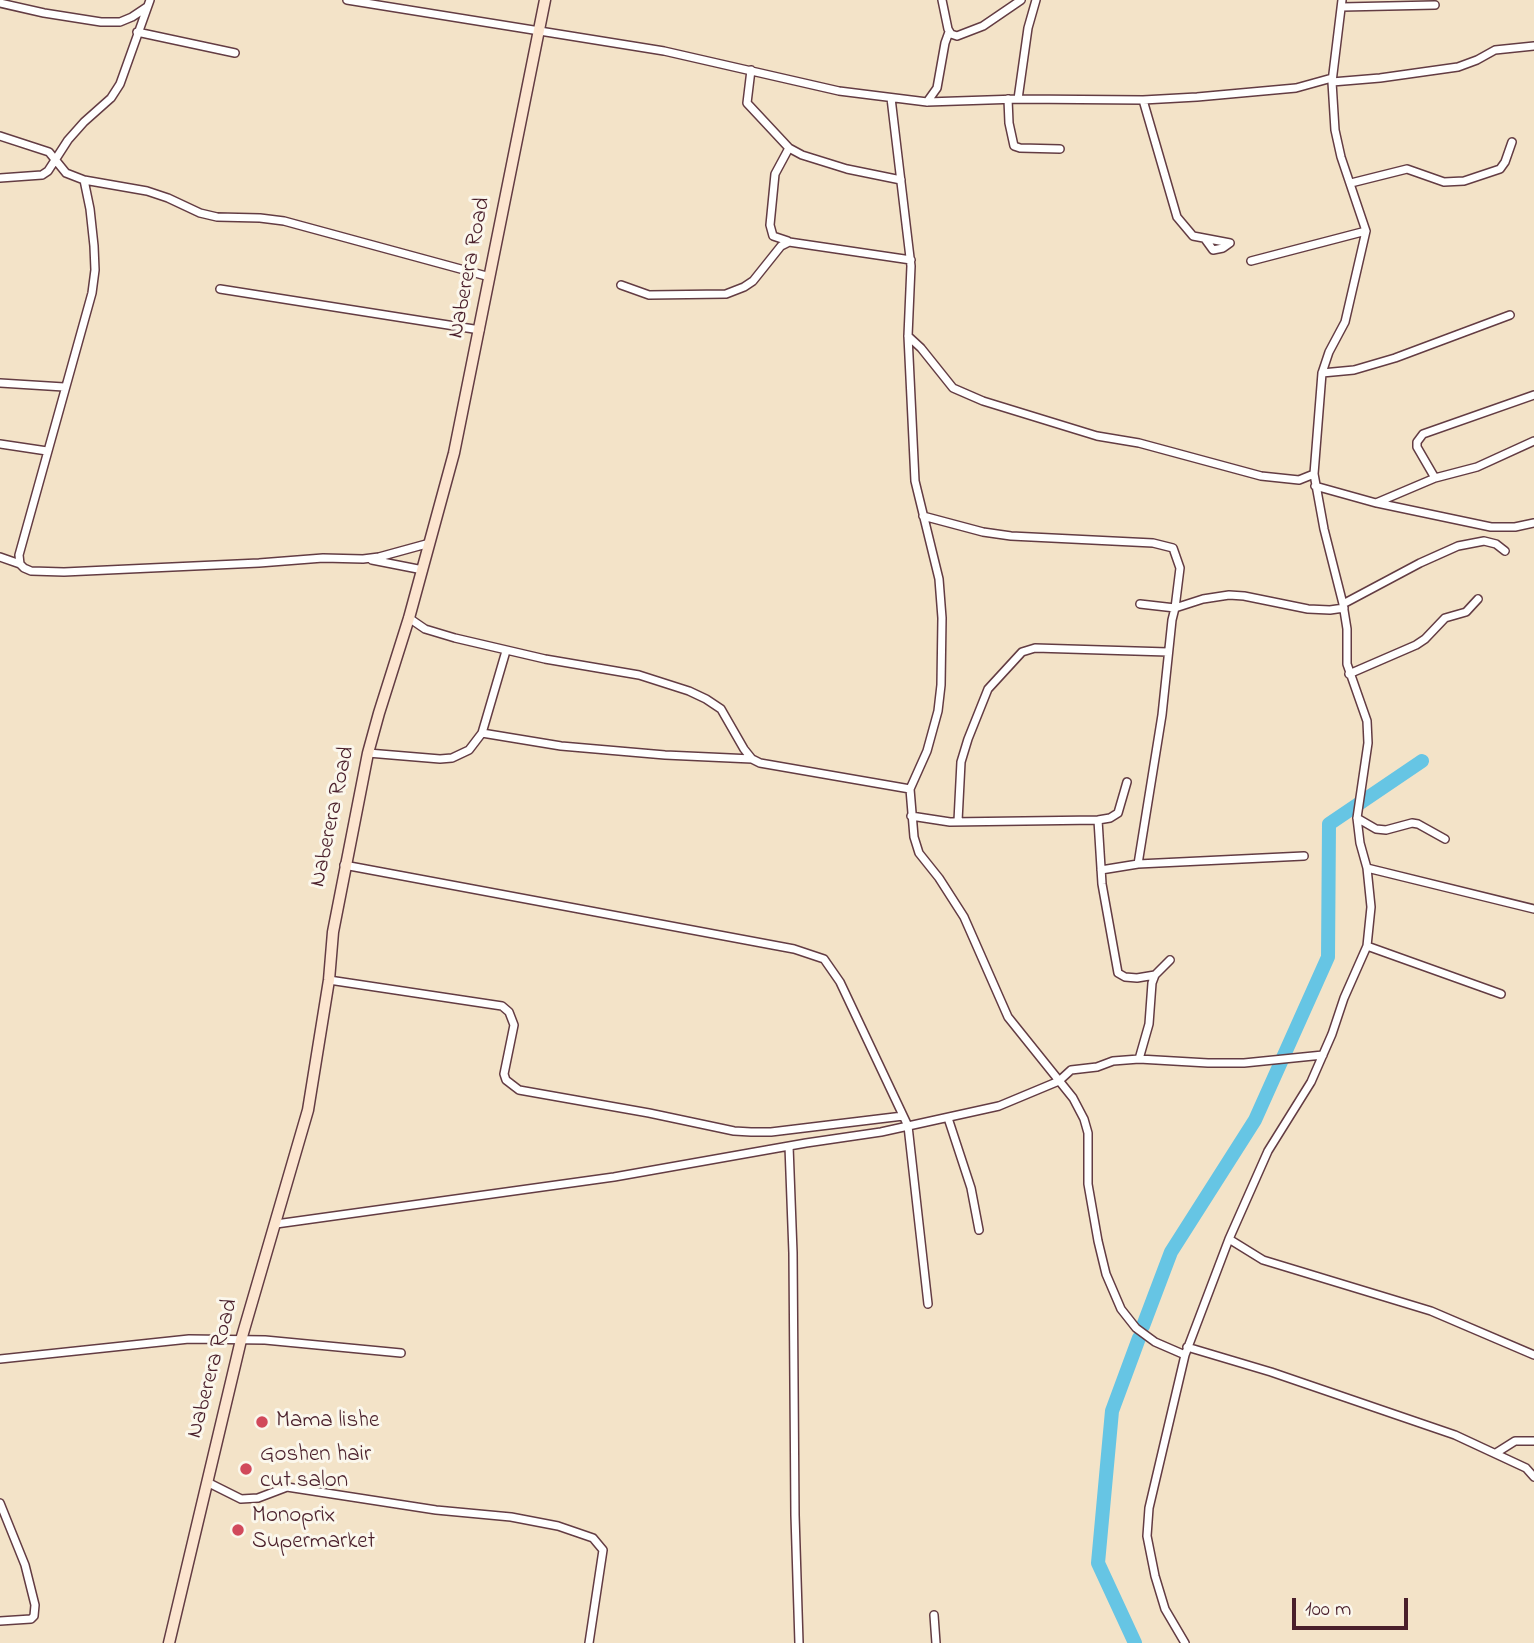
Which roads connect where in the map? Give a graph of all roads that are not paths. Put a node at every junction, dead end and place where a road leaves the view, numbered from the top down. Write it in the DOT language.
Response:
graph roads {
  1 [pos="346,0"];
  2 [pos="545,0"];
  3 [pos="942,0"];
  4 [pos="1021,0"];
  5 [pos="1036,0"];
  6 [pos="358,1"];
  7 [pos="0,3"];
  8 [pos="148,4"];
  9 [pos="1342,4"];
  10 [pos="1435,5"];
  11 [pos="137,32"];
  12 [pos="538,32"];
  13 [pos="949,32"];
  14 [pos="1534,46"];
  15 [pos="234,52"];
  16 [pos="751,70"];
  17 [pos="1332,80"];
  18 [pos="891,98"];
  19 [pos="1008,99"];
  20 [pos="1018,99"];
  21 [pos="1143,100"];
  22 [pos="927,102"];
  23 [pos="0,136"];
  24 [pos="1512,142"];
  25 [pos="789,148"];
  26 [pos="1060,149"];
  27 [pos="57,160"];
  28 [pos="0,178"];
  29 [pos="84,180"];
  30 [pos="901,180"];
  31 [pos="1351,183"];
  32 [pos="1366,231"];
  33 [pos="1205,239"];
  34 [pos="789,242"];
  35 [pos="911,260"];
  36 [pos="1251,261"];
  37 [pos="490,277"];
  38 [pos="621,285"];
  39 [pos="220,289"];
  40 [pos="1510,315"];
  41 [pos="480,330"];
  42 [pos="908,336"];
  43 [pos="1322,373"];
  44 [pos="0,383"];
  45 [pos="64,387"];
  46 [pos="1534,395"];
  47 [pos="1534,441"];
  48 [pos="0,444"];
  49 [pos="47,451"];
  50 [pos="1314,474"];
  51 [pos="1435,478"];
  52 [pos="1315,486"];
  53 [pos="1377,503"];
  54 [pos="923,516"];
  55 [pos="1534,523"];
  56 [pos="430,543"];
  57 [pos="1505,551"];
  58 [pos="0,557"];
  59 [pos="363,559"];
  60 [pos="20,564"];
  61 [pos="423,570"];
  62 [pos="1478,599"];
  63 [pos="1140,604"];
  64 [pos="1343,606"];
  65 [pos="1175,608"];
  66 [pos="409,618"];
  67 [pos="506,651"];
  68 [pos="1168,652"];
  69 [pos="1349,674"];
  70 [pos="482,733"];
  71 [pos="368,753"];
  72 [pos="752,759"];
  73 [pos="1127,782"];
  74 [pos="911,789"];
  75 [pos="911,816"];
  76 [pos="1357,818"];
  77 [pos="1098,820"];
  78 [pos="958,821"];
  79 [pos="1445,839"];
  80 [pos="1304,856"];
  81 [pos="1138,864"];
  82 [pos="344,865"];
  83 [pos="1367,868"];
  84 [pos="1101,870"];
  85 [pos="1534,909"];
  86 [pos="1367,946"];
  87 [pos="1170,960"];
  88 [pos="1155,975"];
  89 [pos="329,980"];
  90 [pos="1501,993"];
  91 [pos="1323,1055"];
  92 [pos="1139,1059"];
  93 [pos="1059,1081"];
  94 [pos="903,1116"];
  95 [pos="948,1118"];
  96 [pos="908,1126"];
  97 [pos="789,1146"];
  98 [pos="276,1224"];
  99 [pos="979,1230"];
  100 [pos="1229,1240"];
  101 [pos="928,1304"];
  102 [pos="241,1340"];
  103 [pos="1186,1351"];
  104 [pos="401,1353"];
  105 [pos="1534,1355"];
  106 [pos="0,1359"];
  107 [pos="1534,1441"];
  108 [pos="1496,1453"];
  109 [pos="1534,1477"];
  110 [pos="207,1482"];
  111 [pos="0,1503"];
  112 [pos="934,1615"];
  113 [pos="0,1621"];
  114 [pos="169,1643"];
  115 [pos="589,1643"];
  116 [pos="799,1643"];
  117 [pos="936,1643"];
  118 [pos="1185,1643"];
  1 -- 6 [label="street"];
  2 -- 12 [label="street, Naberera Road"];
  3 -- 13 [label="street"];
  4 -- 13 [label="street"];
  5 -- 20 [label="street"];
  6 -- 12 [label="street"];
  7 -- 8 [label="street"];
  8 -- 11 [label="street"];
  9 -- 10 [label="street"];
  9 -- 17 [label="street"];
  11 -- 15 [label="street"];
  11 -- 27 [label="street"];
  12 -- 16 [label="street"];
  12 -- 37 [label="street, Naberera Road"];
  13 -- 22 [label="street"];
  14 -- 17 [label="street"];
  16 -- 18 [label="street"];
  16 -- 25 [label="street"];
  17 -- 21 [label="street"];
  17 -- 31 [label="street"];
  18 -- 22 [label="street"];
  18 -- 30 [label="street"];
  19 -- 20 [label="street"];
  19 -- 22 [label="street"];
  19 -- 26 [label="street"];
  20 -- 21 [label="street"];
  21 -- 33 [label="street"];
  23 -- 27 [label="street"];
  24 -- 31 [label="street"];
  25 -- 30 [label="street"];
  25 -- 34 [label="street"];
  27 -- 28 [label="street"];
  27 -- 29 [label="street"];
  29 -- 37 [label="street"];
  29 -- 45 [label="street"];
  30 -- 35 [label="street"];
  31 -- 32 [label="street"];
  32 -- 36 [label="street"];
  32 -- 43 [label="street"];
  34 -- 35 [label="street"];
  34 -- 38 [label="street"];
  35 -- 42 [label="street"];
  37 -- 41 [label="street, Naberera Road"];
  39 -- 41 [label="street"];
  40 -- 43 [label="street"];
  41 -- 56 [label="street, Naberera Road"];
  42 -- 50 [label="street"];
  42 -- 54 [label="street"];
  43 -- 50 [label="street"];
  44 -- 45 [label="street"];
  45 -- 49 [label="street"];
  46 -- 51 [label="street"];
  47 -- 51 [label="street"];
  48 -- 49 [label="street"];
  49 -- 60 [label="street"];
  50 -- 52 [label="street"];
  51 -- 53 [label="street"];
  52 -- 53 [label="street"];
  52 -- 64 [label="street"];
  53 -- 55 [label="street"];
  54 -- 65 [label="street"];
  54 -- 74 [label="street"];
  56 -- 59 [label="street"];
  56 -- 61 [label="street, Naberera Road"];
  57 -- 64 [label="street"];
  58 -- 60 [label="street"];
  59 -- 60 [label="street"];
  59 -- 61 [label="street"];
  61 -- 66 [label="street, Naberera Road"];
  62 -- 69 [label="street"];
  63 -- 65 [label="street"];
  64 -- 65 [label="street"];
  64 -- 69 [label="street"];
  65 -- 68 [label="street"];
  66 -- 67 [label="street"];
  66 -- 71 [label="street, Naberera Road"];
  67 -- 70 [label="street"];
  67 -- 72 [label="street"];
  68 -- 78 [label="street"];
  68 -- 81 [label="street"];
  69 -- 76 [label="street"];
  70 -- 71 [label="street"];
  70 -- 72 [label="street"];
  71 -- 82 [label="street, Naberera Road"];
  72 -- 74 [label="street"];
  73 -- 77 [label="street"];
  74 -- 75 [label="street"];
  75 -- 78 [label="street"];
  75 -- 93 [label="street"];
  76 -- 79 [label="street"];
  76 -- 83 [label="street"];
  77 -- 78 [label="street"];
  77 -- 84 [label="street"];
  80 -- 81 [label="street"];
  81 -- 84 [label="street"];
  82 -- 89 [label="street, Naberera Road"];
  82 -- 94 [label="street"];
  83 -- 85 [label="street"];
  83 -- 86 [label="street"];
  84 -- 88 [label="street"];
  86 -- 90 [label="street"];
  86 -- 91 [label="street"];
  87 -- 88 [label="street"];
  88 -- 92 [label="street"];
  89 -- 94 [label="street"];
  89 -- 98 [label="street, Naberera Road"];
  91 -- 92 [label="street"];
  91 -- 100 [label="street"];
  92 -- 93 [label="street"];
  93 -- 95 [label="street"];
  93 -- 103 [label="street"];
  94 -- 96 [label="street"];
  95 -- 96 [label="street"];
  95 -- 99 [label="street"];
  96 -- 97 [label="street"];
  96 -- 101 [label="street"];
  97 -- 98 [label="street"];
  97 -- 116 [label="street"];
  98 -- 102 [label="street, Naberera Road"];
  100 -- 103 [label="street"];
  100 -- 105 [label="street"];
  102 -- 104 [label="street"];
  102 -- 106 [label="street"];
  102 -- 110 [label="street, Naberera Road"];
  103 -- 108 [label="street"];
  103 -- 118 [label="street"];
  107 -- 108 [label="street"];
  108 -- 109 [label="street"];
  110 -- 114 [label="street, Naberera Road"];
  110 -- 115 [label="street"];
  111 -- 113 [label="street"];
  112 -- 117 [label="street"];
}
